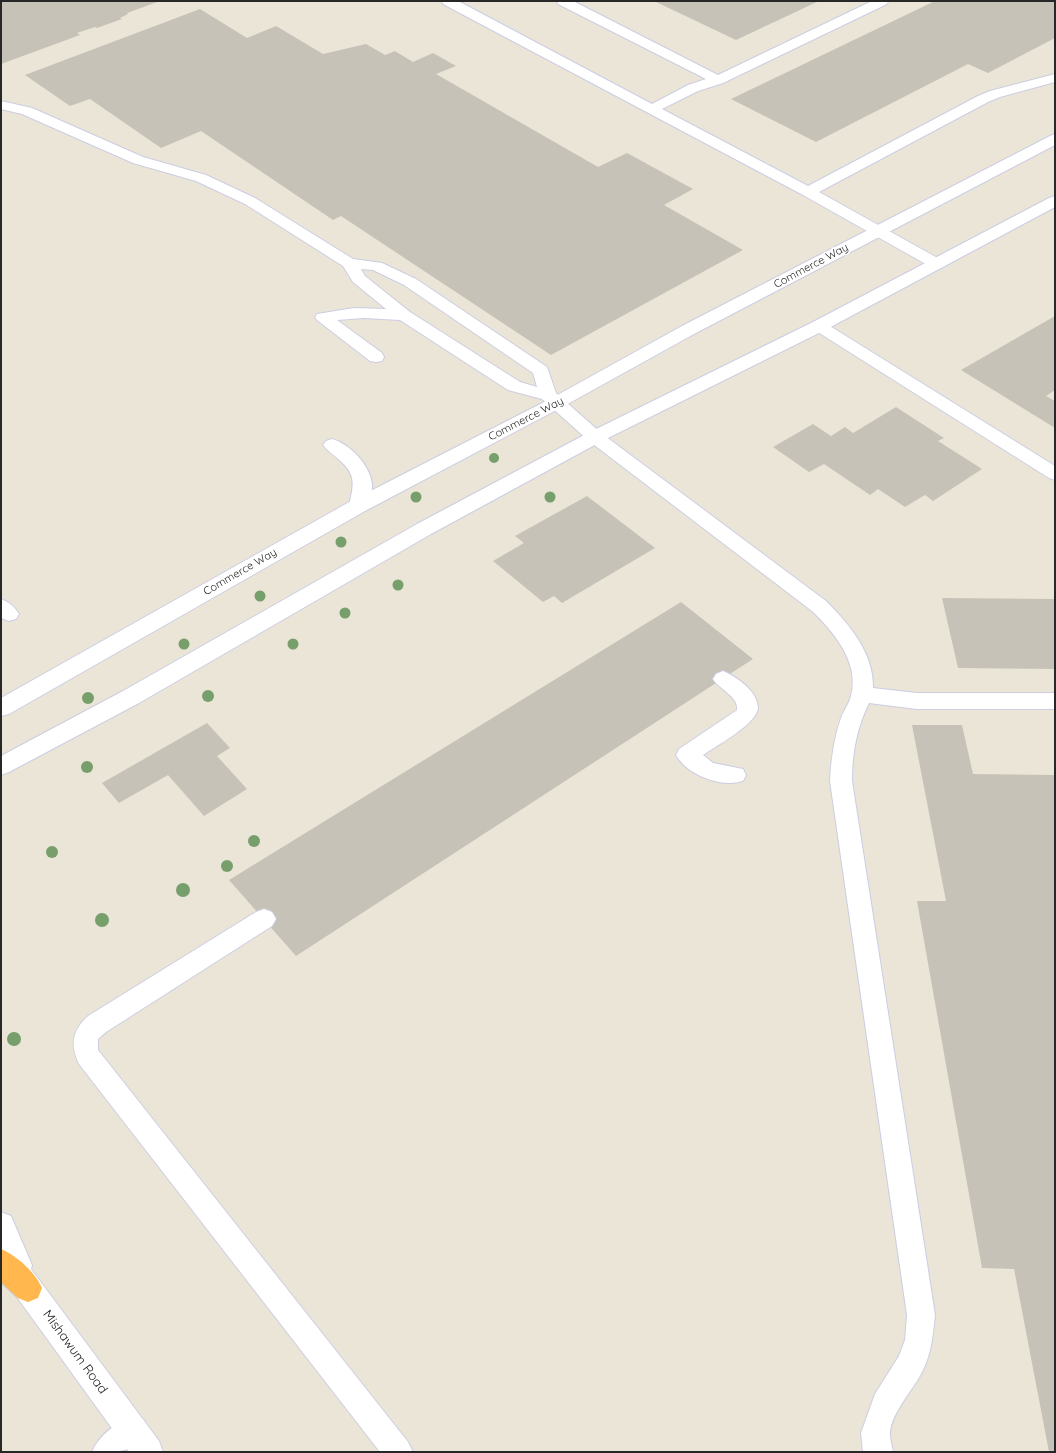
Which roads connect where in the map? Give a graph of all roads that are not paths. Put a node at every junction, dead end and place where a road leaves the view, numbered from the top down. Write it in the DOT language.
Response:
graph roads {
  1 [pos="448,1"];
  2 [pos="563,1"];
  3 [pos="882,1"];
  4 [pos="1055,78"];
  5 [pos="718,80"];
  6 [pos="1,105"];
  7 [pos="652,109"];
  8 [pos="1055,139"];
  9 [pos="808,192"];
  10 [pos="1055,201"];
  11 [pos="878,231"];
  12 [pos="349,263"];
  13 [pos="937,264"];
  14 [pos="374,292"];
  15 [pos="455,312"];
  16 [pos="404,316"];
  17 [pos="819,326"];
  18 [pos="376,357"];
  19 [pos="553,399"];
  20 [pos="595,437"];
  21 [pos="332,445"];
  22 [pos="1055,474"];
  23 [pos="358,506"];
  24 [pos="722,679"];
  25 [pos="862,694"];
  26 [pos="1055,701"];
  27 [pos="1,708"];
  28 [pos="1,766"];
  29 [pos="735,775"];
  30 [pos="264,919"];
  31 [pos="1,1225"];
  32 [pos="1,1252"];
  33 [pos="1,1263"];
  34 [pos="28,1288"];
  35 [pos="141,1442"];
  36 [pos="107,1452"];
  37 [pos="398,1452"];
  38 [pos="878,1452"];
  1 -- 7 [label="lane"];
  2 -- 5 [label="lane"];
  3 -- 5 [label="lane"];
  4 -- 9 [label="lane"];
  5 -- 7 [label="lane"];
  6 -- 12 [label="lane"];
  7 -- 9 [label="lane"];
  8 -- 11 [label="street, Commerce Way"];
  9 -- 11 [label="lane"];
  10 -- 13 [label="street"];
  11 -- 13 [label="lane"];
  11 -- 19 [label="street, Commerce Way"];
  12 -- 14 [label="lane"];
  12 -- 15 [label="lane"];
  13 -- 17 [label="street"];
  14 -- 15 [label="lane"];
  14 -- 16 [label="lane"];
  15 -- 19 [label="lane"];
  16 -- 18 [label="lane"];
  16 -- 19 [label="lane"];
  17 -- 20 [label="street"];
  17 -- 22 [label="lane"];
  19 -- 20 [label="lane"];
  19 -- 23 [label="street, Commerce Way"];
  20 -- 25 [label="lane"];
  20 -- 28 [label="street"];
  21 -- 23 [label="lane"];
  23 -- 27 [label="street, Commerce Way"];
  24 -- 29 [label="lane"];
  25 -- 26 [label="lane"];
  25 -- 38 [label="lane"];
  30 -- 37 [label="lane"];
  31 -- 34 [label="street"];
  32 -- 34 [label="street, Mishawum Road"];
  33 -- 34 [label="highway"];
  34 -- 35 [label="street, Mishawum Road"];
  35 -- 36 [label="street"];
}
